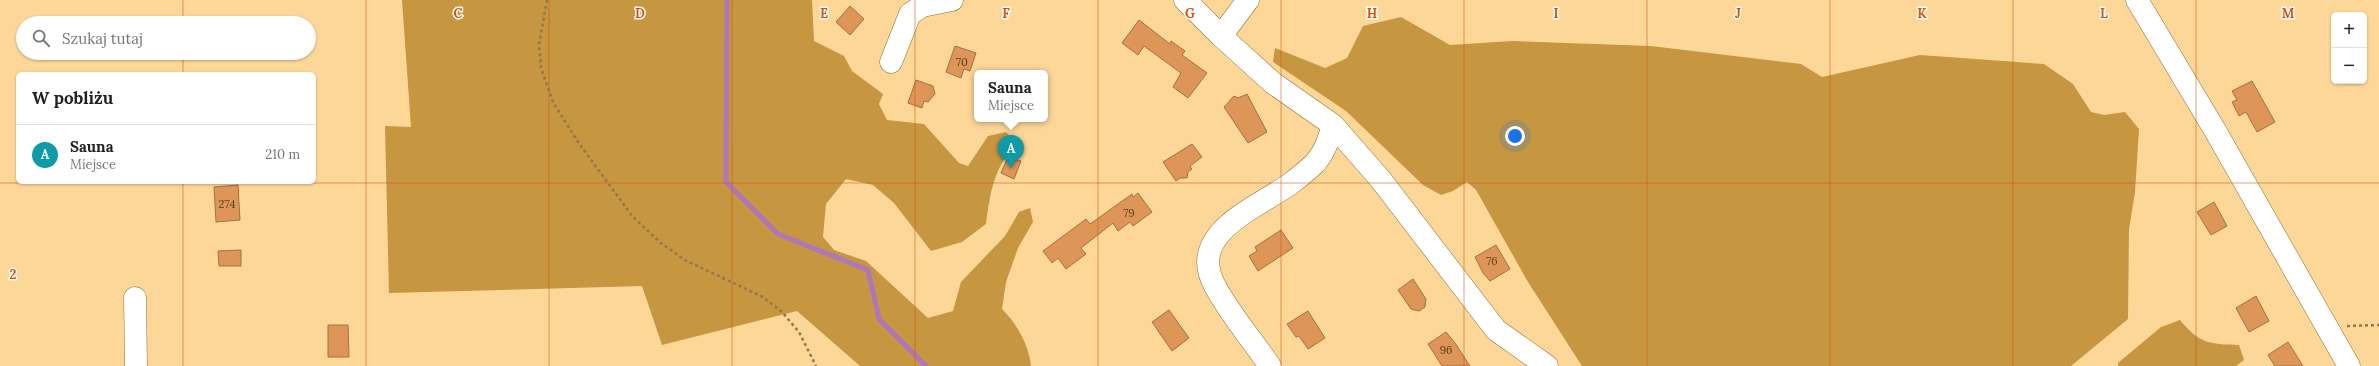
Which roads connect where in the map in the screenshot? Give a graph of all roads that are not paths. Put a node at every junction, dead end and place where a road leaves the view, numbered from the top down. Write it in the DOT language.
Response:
graph roads {
  1 [pos="952,0"];
  2 [pos="1185,0"];
  3 [pos="1248,0"];
  4 [pos="2137,0"];
  5 [pos="1221,36"];
  6 [pos="891,62"];
  7 [pos="1333,125"];
  8 [pos="135,298"];
  9 [pos="136,366"];
  10 [pos="1270,366"];
  11 [pos="1548,366"];
  12 [pos="2349,366"];
  1 -- 6 [label="street"];
  2 -- 5 [label="street"];
  3 -- 5 [label="street"];
  4 -- 12 [label="street"];
  5 -- 7 [label="street"];
  7 -- 10 [label="street"];
  7 -- 11 [label="street"];
  8 -- 9 [label="street"];
}
